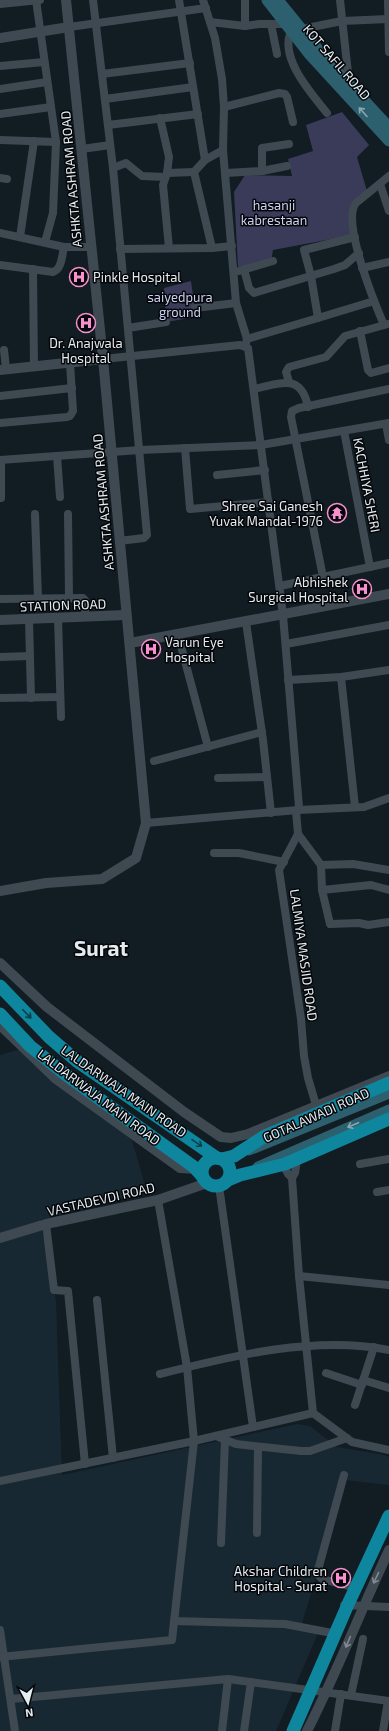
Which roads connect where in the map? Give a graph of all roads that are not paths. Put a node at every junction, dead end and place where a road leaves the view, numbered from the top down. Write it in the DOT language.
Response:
graph roads {
  1 [pos="36,0"];
  2 [pos="41,0"];
  3 [pos="66,0"];
  4 [pos="93,0"];
  5 [pos="178,0"];
  6 [pos="245,0"];
  7 [pos="267,0"];
  8 [pos="278,0"];
  9 [pos="340,0"];
  10 [pos="388,0"];
  11 [pos="0,4"];
  12 [pos="204,4"];
  13 [pos="181,12"];
  14 [pos="388,19"];
  15 [pos="342,21"];
  16 [pos="210,22"];
  17 [pos="96,24"];
  18 [pos="271,24"];
  19 [pos="245,26"];
  20 [pos="293,26"];
  21 [pos="69,27"];
  22 [pos="40,32"];
  23 [pos="0,38"];
  24 [pos="389,52"];
  25 [pos="277,54"];
  26 [pos="44,62"];
  27 [pos="190,63"];
  28 [pos="0,66"];
  29 [pos="102,74"];
  30 [pos="47,82"];
  31 [pos="349,82"];
  32 [pos="193,87"];
  33 [pos="0,89"];
  34 [pos="105,99"];
  35 [pos="51,107"];
  36 [pos="224,107"];
  37 [pos="327,113"];
  38 [pos="0,114"];
  39 [pos="198,114"];
  40 [pos="160,118"];
  41 [pos="293,122"];
  42 [pos="108,125"];
  43 [pos="388,125"];
  44 [pos="0,140"];
  45 [pos="34,141"];
  46 [pos="389,141"];
  47 [pos="56,142"];
  48 [pos="289,144"];
  49 [pos="110,145"];
  50 [pos="82,149"];
  51 [pos="223,150"];
  52 [pos="205,160"];
  53 [pos="287,166"];
  54 [pos="113,168"];
  55 [pos="262,171"];
  56 [pos="194,172"];
  57 [pos="226,173"];
  58 [pos="166,175"];
  59 [pos="389,176"];
  60 [pos="380,184"];
  61 [pos="389,209"];
  62 [pos="0,233"];
  63 [pos="20,237"];
  64 [pos="355,237"];
  65 [pos="45,242"];
  66 [pos="232,246"];
  67 [pos="64,247"];
  68 [pos="91,247"];
  69 [pos="168,248"];
  70 [pos="212,248"];
  71 [pos="120,249"];
  72 [pos="359,254"];
  73 [pos="273,261"];
  74 [pos="389,262"];
  75 [pos="0,265"];
  76 [pos="362,268"];
  77 [pos="33,269"];
  78 [pos="244,269"];
  79 [pos="234,272"];
  80 [pos="311,276"];
  81 [pos="374,301"];
  82 [pos="236,304"];
  83 [pos="195,308"];
  84 [pos="318,318"];
  85 [pos="166,322"];
  86 [pos="387,324"];
  87 [pos="128,328"];
  88 [pos="360,332"];
  89 [pos="246,343"];
  90 [pos="4,350"];
  91 [pos="130,355"];
  92 [pos="103,359"];
  93 [pos="70,363"];
  94 [pos="34,367"];
  95 [pos="389,368"];
  96 [pos="3,370"];
  97 [pos="289,382"];
  98 [pos="72,388"];
  99 [pos="254,389"];
  100 [pos="389,390"];
  101 [pos="0,396"];
  102 [pos="308,406"];
  103 [pos="0,423"];
  104 [pos="387,423"];
  105 [pos="344,431"];
  106 [pos="296,439"];
  107 [pos="389,440"];
  108 [pos="261,445"];
  109 [pos="186,448"];
  110 [pos="140,450"];
  111 [pos="112,452"];
  112 [pos="57,456"];
  113 [pos="0,460"];
  114 [pos="264,470"];
  115 [pos="217,475"];
  116 [pos="60,497"];
  117 [pos="1,498"];
  118 [pos="269,502"];
  119 [pos="36,514"];
  120 [pos="68,514"];
  121 [pos="119,541"];
  122 [pos="389,563"];
  123 [pos="370,567"];
  124 [pos="323,577"];
  125 [pos="280,586"];
  126 [pos="389,594"];
  127 [pos="38,598"];
  128 [pos="69,598"];
  129 [pos="0,599"];
  130 [pos="126,615"];
  131 [pos="284,616"];
  132 [pos="85,617"];
  133 [pos="58,618"];
  134 [pos="29,619"];
  135 [pos="0,620"];
  136 [pos="246,622"];
  137 [pos="389,625"];
  138 [pos="178,635"];
  139 [pos="130,643"];
  140 [pos="286,644"];
  141 [pos="0,656"];
  142 [pos="30,656"];
  143 [pos="389,670"];
  144 [pos="341,676"];
  145 [pos="288,680"];
  146 [pos="60,697"];
  147 [pos="0,698"];
  148 [pos="31,698"];
  149 [pos="61,717"];
  150 [pos="262,732"];
  151 [pos="208,747"];
  152 [pos="154,761"];
  153 [pos="267,777"];
  154 [pos="218,778"];
  155 [pos="389,798"];
  156 [pos="355,807"];
  157 [pos="297,811"];
  158 [pos="271,813"];
  159 [pos="146,823"];
  160 [pos="298,834"];
  161 [pos="214,853"];
  162 [pos="284,862"];
  163 [pos="321,865"];
  164 [pos="389,870"];
  165 [pos="322,890"];
  166 [pos="389,890"];
  167 [pos="0,891"];
  168 [pos="389,922"];
  169 [pos="0,963"];
  170 [pos="0,986"];
  171 [pos="0,1014"];
  172 [pos="0,1025"];
  173 [pos="389,1076"];
  174 [pos="389,1083"];
  175 [pos="389,1092"];
  176 [pos="316,1105"];
  177 [pos="389,1110"];
  178 [pos="389,1119"];
  179 [pos="224,1158"];
  180 [pos="297,1159"];
  181 [pos="389,1159"];
  182 [pos="277,1162"];
  183 [pos="360,1164"];
  184 [pos="216,1178"];
  185 [pos="292,1178"];
  186 [pos="389,1190"];
  187 [pos="377,1192"];
  188 [pos="158,1200"];
  189 [pos="46,1224"];
  190 [pos="0,1238"];
  191 [pos="299,1276"];
  192 [pos="389,1285"];
  193 [pos="97,1300"];
  194 [pos="306,1347"];
  195 [pos="374,1347"];
  196 [pos="389,1350"];
  197 [pos="243,1354"];
  198 [pos="187,1367"];
  199 [pos="326,1373"];
  200 [pos="160,1374"];
  201 [pos="362,1382"];
  202 [pos="389,1388"];
  203 [pos="355,1405"];
  204 [pos="313,1413"];
  205 [pos="253,1427"];
  206 [pos="216,1436"];
  207 [pos="347,1438"];
  208 [pos="225,1440"];
  209 [pos="194,1442"];
  210 [pos="258,1447"];
  211 [pos="389,1450"];
  212 [pos="113,1458"];
  213 [pos="85,1464"];
  214 [pos="344,1475"];
  215 [pos="0,1481"];
  216 [pos="389,1510"];
  217 [pos="389,1516"];
  218 [pos="389,1529"];
  219 [pos="257,1533"];
  220 [pos="220,1543"];
  221 [pos="389,1550"];
  222 [pos="386,1562"];
  223 [pos="352,1587"];
  224 [pos="344,1605"];
  225 [pos="363,1606"];
  226 [pos="389,1607"];
  227 [pos="174,1621"];
  228 [pos="0,1630"];
  229 [pos="332,1633"];
  230 [pos="363,1639"];
  231 [pos="2,1657"];
  232 [pos="228,1680"];
  233 [pos="251,1682"];
  234 [pos="307,1690"];
  235 [pos="327,1692"];
  236 [pos="341,1694"];
  237 [pos="351,1696"];
  238 [pos="11,1699"];
  239 [pos="389,1701"];
  240 [pos="16,1731"];
  241 [pos="222,1731"];
  242 [pos="244,1731"];
  243 [pos="287,1731"];
  244 [pos="293,1731"];
  245 [pos="299,1731"];
  246 [pos="307,1731"];
  247 [pos="335,1731"];
  248 [pos="383,1731"];
  1 -- 2 [label="street"];
  1 -- 11 [label="street"];
  1 -- 22 [label="street"];
  3 -- 21 [label="street, ASHKTA ASHRAM ROAD"];
  4 -- 17 [label="street"];
  5 -- 13 [label="street"];
  6 -- 19 [label="street"];
  7 -- 20 [label="main road, KOT SAFIL ROAD"];
  8 -- 20 [label="main road, KOT SAFIL ROAD"];
  9 -- 15 [label="street"];
  10 -- 14 [label="street"];
  12 -- 13 [label="street"];
  12 -- 16 [label="street"];
  13 -- 17 [label="street"];
  13 -- 27 [label="street"];
  14 -- 15 [label="street"];
  14 -- 24 [label="street"];
  15 -- 20 [label="street"];
  15 -- 31 [label="street"];
  16 -- 19 [label="street"];
  16 -- 36 [label="street"];
  17 -- 21 [label="street"];
  17 -- 29 [label="street"];
  18 -- 19 [label="street"];
  18 -- 20 [label="street"];
  18 -- 25 [label="street"];
  20 -- 31 [label="main road, KOT SAFIL ROAD"];
  20 -- 37 [label="street"];
  46 -- 20 [label="main road, KOT SAFIL ROAD, one-way"];
  21 -- 22 [label="street"];
  21 -- 50 [label="street, ASHKTA ASHRAM ROAD"];
  22 -- 23 [label="street"];
  22 -- 26 [label="street"];
  26 -- 28 [label="street"];
  26 -- 30 [label="street"];
  27 -- 29 [label="street"];
  27 -- 32 [label="street"];
  29 -- 34 [label="street"];
  30 -- 33 [label="street"];
  30 -- 35 [label="street"];
  31 -- 43 [label="main road, KOT SAFIL ROAD"];
  32 -- 34 [label="street"];
  32 -- 39 [label="street"];
  34 -- 42 [label="street"];
  35 -- 38 [label="street"];
  35 -- 47 [label="street"];
  36 -- 41 [label="street"];
  36 -- 51 [label="street"];
  39 -- 40 [label="street"];
  39 -- 52 [label="street"];
  40 -- 42 [label="street"];
  40 -- 58 [label="street"];
  42 -- 49 [label="street"];
  44 -- 45 [label="street"];
  45 -- 47 [label="street"];
  45 -- 63 [label="street"];
  47 -- 65 [label="street"];
  48 -- 55 [label="street"];
  49 -- 50 [label="street"];
  49 -- 54 [label="street"];
  50 -- 68 [label="street, ASHKTA ASHRAM ROAD"];
  51 -- 52 [label="street"];
  51 -- 57 [label="street"];
  52 -- 56 [label="street"];
  53 -- 55 [label="street"];
  54 -- 58 [label="street"];
  54 -- 71 [label="street"];
  55 -- 57 [label="street"];
  56 -- 58 [label="street"];
  56 -- 70 [label="street"];
  57 -- 66 [label="street"];
  58 -- 69 [label="street"];
  59 -- 60 [label="street"];
  60 -- 61 [label="street"];
  60 -- 64 [label="street"];
  62 -- 63 [label="street"];
  63 -- 65 [label="street"];
  64 -- 72 [label="street"];
  64 -- 80 [label="street"];
  65 -- 67 [label="street"];
  66 -- 70 [label="street"];
  66 -- 79 [label="street"];
  67 -- 68 [label="street"];
  67 -- 77 [label="street"];
  68 -- 92 [label="street, ASHKTA ASHRAM ROAD"];
  69 -- 70 [label="street"];
  69 -- 71 [label="street"];
  71 -- 87 [label="street"];
  72 -- 76 [label="street"];
  72 -- 80 [label="street"];
  73 -- 78 [label="street"];
  74 -- 76 [label="street"];
  75 -- 77 [label="street"];
  76 -- 81 [label="street"];
  77 -- 94 [label="street"];
  78 -- 79 [label="street"];
  78 -- 80 [label="street"];
  79 -- 82 [label="street"];
  80 -- 84 [label="street"];
  81 -- 84 [label="street"];
  81 -- 86 [label="street"];
  82 -- 83 [label="street"];
  82 -- 89 [label="street"];
  84 -- 89 [label="street"];
  85 -- 87 [label="street"];
  86 -- 88 [label="street"];
  87 -- 91 [label="street"];
  88 -- 95 [label="street"];
  88 -- 97 [label="street"];
  89 -- 91 [label="street"];
  89 -- 99 [label="street"];
  90 -- 96 [label="street"];
  91 -- 92 [label="street"];
  91 -- 110 [label="street"];
  92 -- 93 [label="street"];
  92 -- 111 [label="street, ASHKTA ASHRAM ROAD"];
  93 -- 94 [label="street"];
  93 -- 98 [label="street"];
  94 -- 96 [label="street"];
  97 -- 99 [label="street"];
  97 -- 102 [label="street"];
  98 -- 101 [label="street"];
  98 -- 103 [label="street"];
  99 -- 108 [label="street"];
  100 -- 102 [label="street"];
  102 -- 106 [label="street"];
  104 -- 105 [label="street"];
  104 -- 107 [label="street"];
  105 -- 106 [label="street"];
  105 -- 123 [label="street, KACHHIYA SHERI"];
  106 -- 108 [label="street"];
  106 -- 124 [label="street"];
  108 -- 109 [label="street"];
  108 -- 114 [label="street"];
  109 -- 110 [label="street"];
  109 -- 118 [label="street"];
  110 -- 111 [label="street"];
  110 -- 121 [label="street"];
  111 -- 112 [label="street"];
  111 -- 121 [label="street, ASHKTA ASHRAM ROAD"];
  112 -- 113 [label="street"];
  112 -- 116 [label="street"];
  113 -- 117 [label="street"];
  114 -- 115 [label="street"];
  114 -- 118 [label="street"];
  118 -- 125 [label="street"];
  119 -- 127 [label="street"];
  120 -- 128 [label="street"];
  121 -- 130 [label="street, ASHKTA ASHRAM ROAD"];
  122 -- 123 [label="street"];
  123 -- 124 [label="street"];
  124 -- 125 [label="street"];
  125 -- 131 [label="street"];
  126 -- 131 [label="street"];
  127 -- 128 [label="street"];
  127 -- 129 [label="street"];
  128 -- 132 [label="street"];
  130 -- 132 [label="street, STATION ROAD"];
  130 -- 139 [label="street, ASHKTA ASHRAM ROAD"];
  131 -- 136 [label="street"];
  131 -- 140 [label="street"];
  132 -- 133 [label="street, STATION ROAD"];
  133 -- 134 [label="street, STATION ROAD"];
  133 -- 146 [label="street"];
  134 -- 135 [label="street, STATION ROAD"];
  134 -- 142 [label="street"];
  136 -- 138 [label="street"];
  136 -- 150 [label="street"];
  137 -- 140 [label="street"];
  138 -- 139 [label="street"];
  138 -- 151 [label="street"];
  139 -- 159 [label="street, ASHKTA ASHRAM ROAD"];
  140 -- 145 [label="street"];
  141 -- 142 [label="street"];
  142 -- 148 [label="street"];
  143 -- 144 [label="street"];
  144 -- 145 [label="street"];
  144 -- 156 [label="street"];
  145 -- 157 [label="street"];
  146 -- 148 [label="street"];
  146 -- 149 [label="street"];
  147 -- 148 [label="street"];
  150 -- 151 [label="street"];
  150 -- 153 [label="street"];
  151 -- 152 [label="street"];
  153 -- 154 [label="street"];
  153 -- 158 [label="street"];
  155 -- 156 [label="street"];
  156 -- 157 [label="street"];
  157 -- 158 [label="street"];
  157 -- 160 [label="street"];
  158 -- 159 [label="street"];
  159 -- 167 [label="street, ASHKTA ASHRAM ROAD"];
  160 -- 162 [label="street, LALMIYA MASJID ROAD"];
  160 -- 163 [label="street"];
  161 -- 162 [label="street"];
  162 -- 176 [label="street, LALMIYA MASJID ROAD"];
  163 -- 164 [label="street"];
  163 -- 165 [label="street"];
  165 -- 166 [label="street"];
  165 -- 168 [label="street"];
  169 -- 176 [label="street"];
  170 -- 179 [label="highway, LALDARWAJA MAIN ROAD, one-way"];
  171 -- 184 [label="highway, LALDARWAJA MAIN ROAD"];
  172 -- 184 [label="street"];
  173 -- 176 [label="street"];
  174 -- 179 [label="highway, GOTALAWADI ROAD"];
  175 -- 179 [label="main road"];
  177 -- 182 [label="main road, one-way"];
  178 -- 180 [label="highway"];
  179 -- 184 [label="highway"];
  179 -- 184 [label="highway, GOTALAWADI ROAD"];
  180 -- 182 [label="highway"];
  180 -- 185 [label="street"];
  181 -- 183 [label="street"];
  182 -- 184 [label="highway"];
  182 -- 185 [label="street"];
  184 -- 188 [label="street, VASTADEVDI ROAD"];
  184 -- 197 [label="street"];
  185 -- 191 [label="street"];
  186 -- 187 [label="street"];
  188 -- 189 [label="street, VASTADEVDI ROAD"];
  188 -- 198 [label="street"];
  189 -- 190 [label="street, VASTADEVDI ROAD"];
  189 -- 213 [label="street"];
  191 -- 192 [label="street"];
  191 -- 194 [label="street"];
  193 -- 212 [label="street"];
  194 -- 195 [label="street"];
  194 -- 197 [label="street"];
  194 -- 204 [label="street"];
  195 -- 196 [label="street"];
  195 -- 201 [label="street"];
  197 -- 198 [label="street"];
  197 -- 205 [label="street"];
  198 -- 200 [label="street"];
  198 -- 209 [label="street"];
  199 -- 201 [label="street"];
  201 -- 202 [label="street"];
  201 -- 203 [label="street"];
  204 -- 205 [label="street"];
  204 -- 207 [label="street"];
  205 -- 206 [label="street"];
  206 -- 208 [label="street"];
  206 -- 209 [label="street"];
  207 -- 210 [label="street"];
  207 -- 211 [label="street"];
  208 -- 210 [label="street"];
  208 -- 220 [label="street"];
  209 -- 212 [label="street"];
  209 -- 227 [label="street"];
  210 -- 219 [label="street"];
  212 -- 213 [label="street"];
  213 -- 215 [label="street"];
  214 -- 223 [label="street"];
  216 -- 223 [label="street"];
  217 -- 244 [label="highway"];
  218 -- 245 [label="highway"];
  221 -- 222 [label="street"];
  222 -- 225 [label="street, one-way"];
  223 -- 224 [label="street"];
  224 -- 225 [label="street"];
  224 -- 229 [label="street"];
  225 -- 226 [label="street"];
  225 -- 235 [label="street, one-way"];
  227 -- 229 [label="street"];
  227 -- 231 [label="street"];
  228 -- 231 [label="street"];
  229 -- 234 [label="street"];
  230 -- 237 [label="street"];
  231 -- 238 [label="street"];
  232 -- 233 [label="street"];
  232 -- 238 [label="street"];
  232 -- 241 [label="street"];
  233 -- 234 [label="street"];
  233 -- 242 [label="street"];
  234 -- 235 [label="street"];
  234 -- 243 [label="street"];
  235 -- 236 [label="street"];
  235 -- 246 [label="street"];
  236 -- 237 [label="street"];
  236 -- 247 [label="street"];
  237 -- 239 [label="street"];
  238 -- 240 [label="street"];
  239 -- 248 [label="street"];
}
